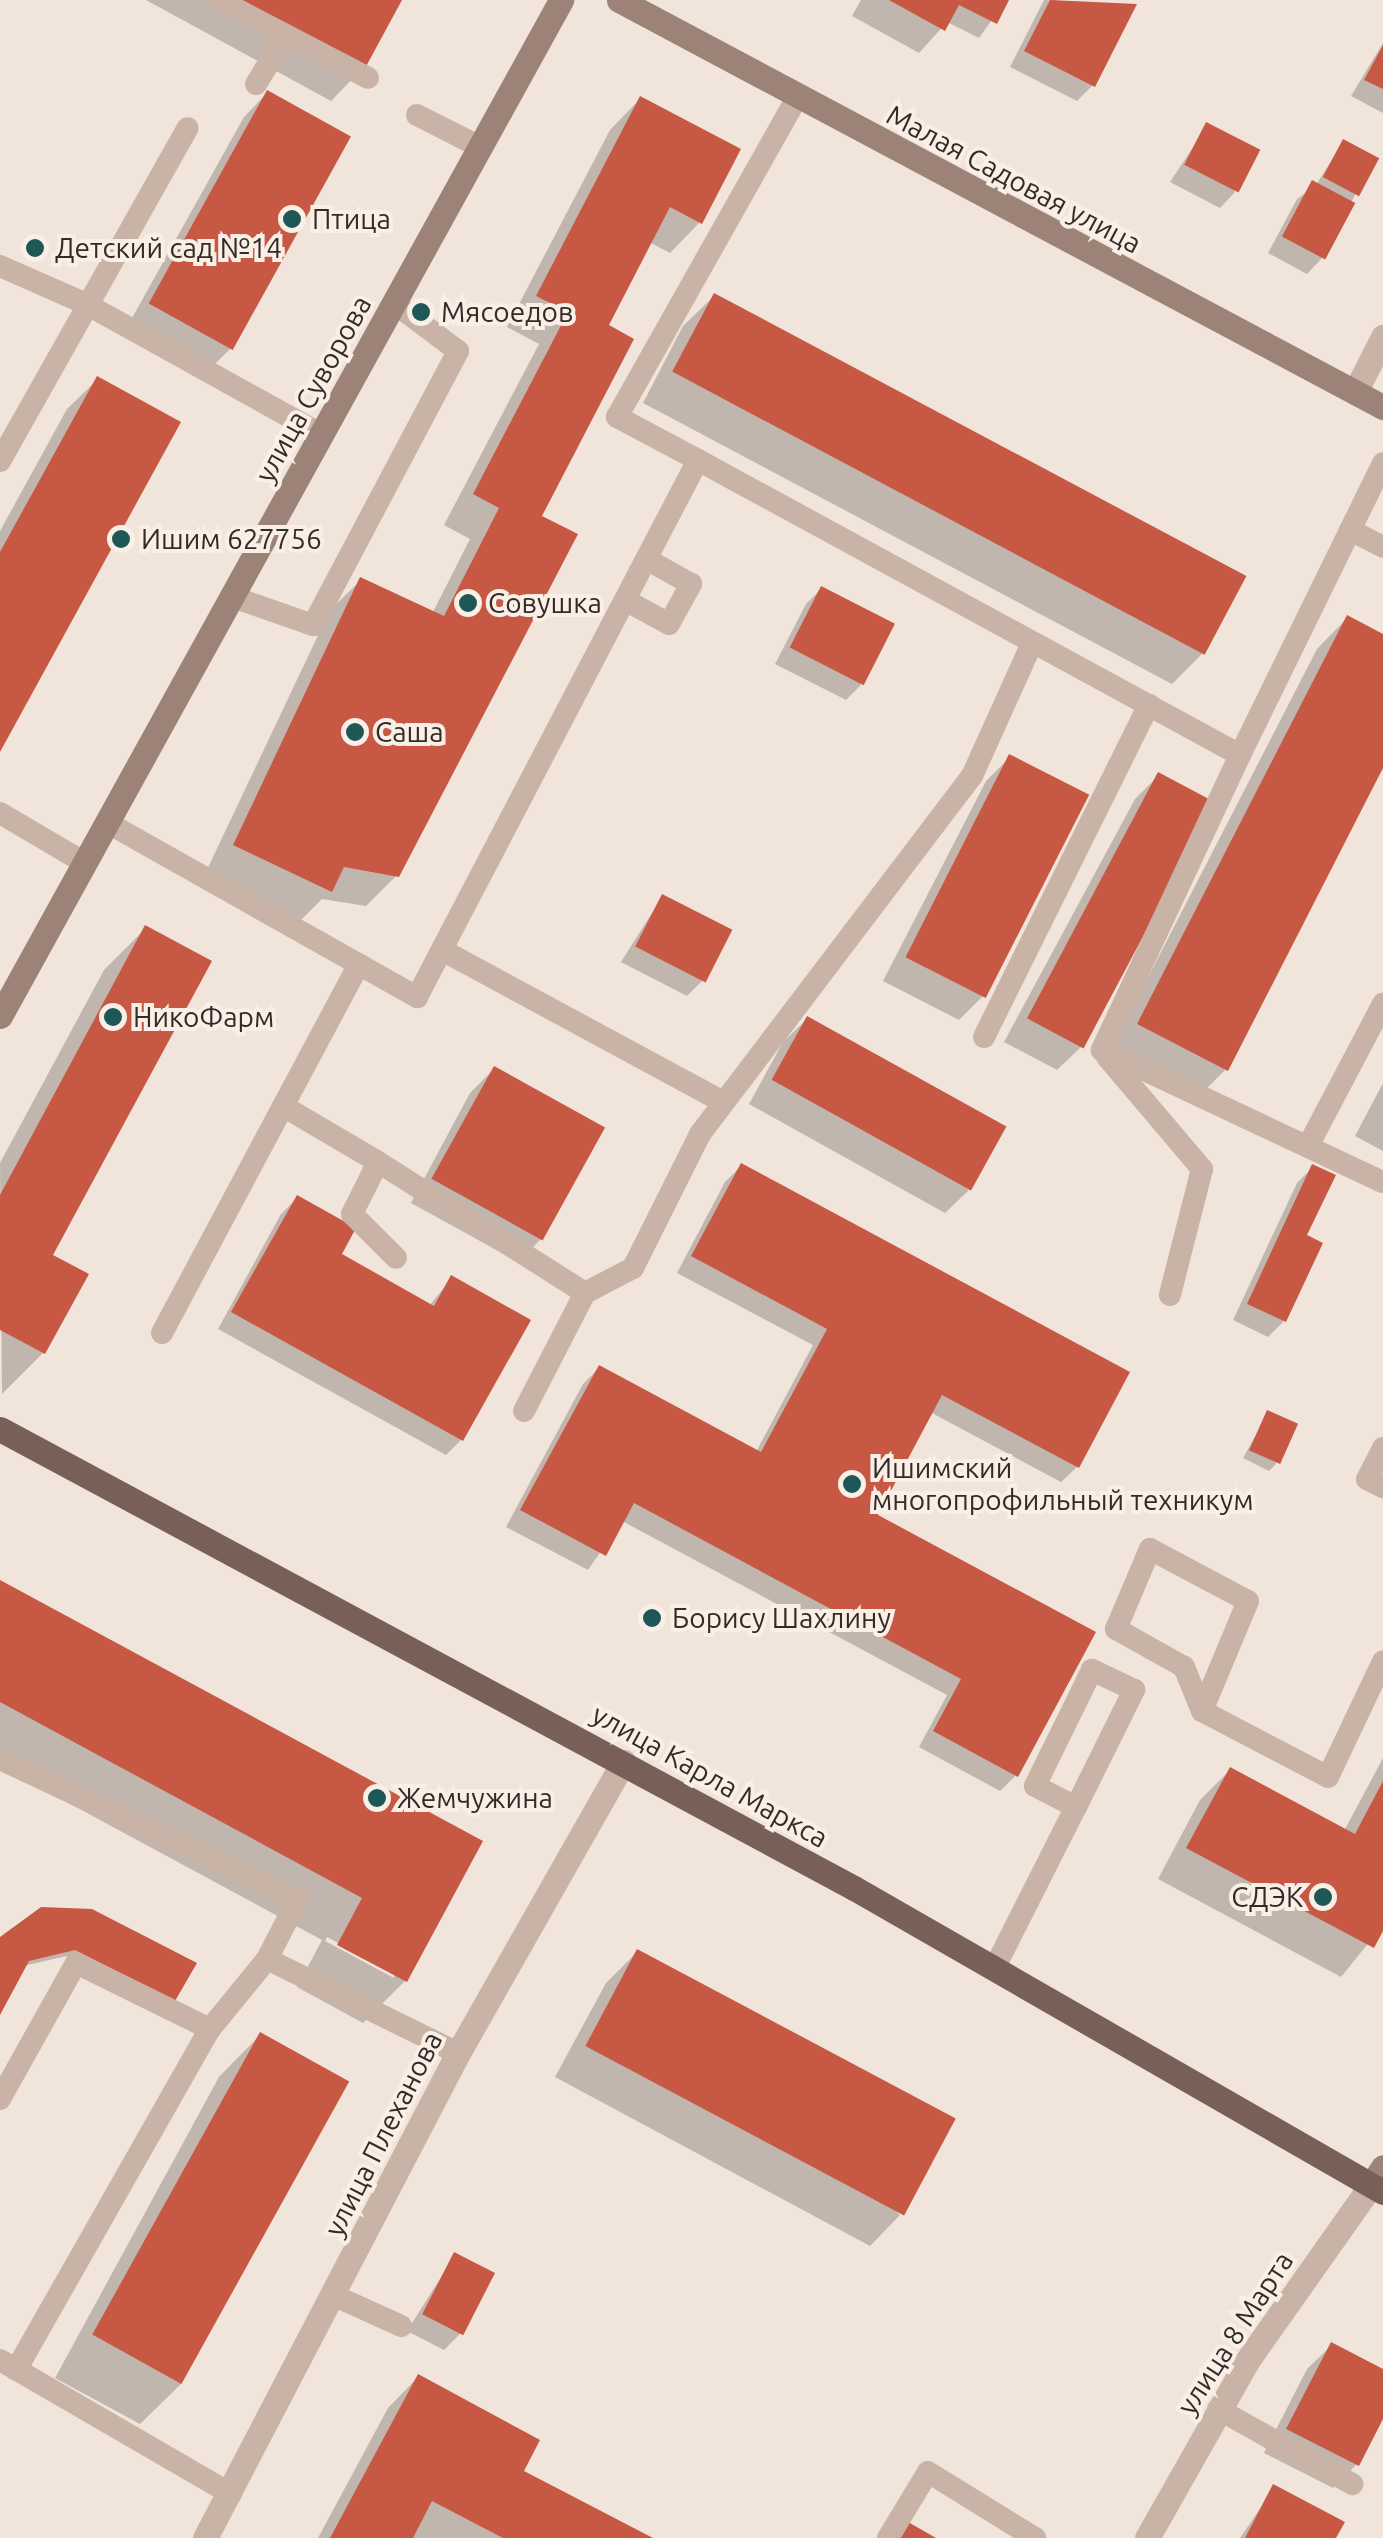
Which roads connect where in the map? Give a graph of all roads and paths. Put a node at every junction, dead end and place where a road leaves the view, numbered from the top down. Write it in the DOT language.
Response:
graph roads {
  1 [pos="220,0"];
  2 [pos="561,0"];
  3 [pos="619,0"];
  4 [pos="286,35"];
  5 [pos="368,78"];
  6 [pos="256,84"];
  7 [pos="797,98"];
  8 [pos="417,114"];
  9 [pos="188,128"];
  10 [pos="480,147"];
  11 [pos="0,266"];
  12 [pos="394,303"];
  13 [pos="86,304"];
  14 [pos="1383,337"];
  15 [pos="1354,392"];
  16 [pos="1383,407"];
  17 [pos="322,435"];
  18 [pos="698,460"];
  19 [pos="0,461"];
  20 [pos="1383,463"];
  21 [pos="1350,530"];
  22 [pos="1383,547"];
  23 [pos="646,559"];
  24 [pos="233,597"];
  25 [pos="624,600"];
  26 [pos="1032,642"];
  27 [pos="1148,705"];
  28 [pos="1240,756"];
  29 [pos="0,813"];
  30 [pos="108,823"];
  31 [pos="85,862"];
  32 [pos="442,950"];
  33 [pos="359,964"];
  34 [pos="1383,1004"];
  35 [pos="0,1016"];
  36 [pos="984,1037"];
  37 [pos="1102,1050"];
  38 [pos="724,1102"];
  39 [pos="283,1106"];
  40 [pos="1308,1146"];
  41 [pos="378,1162"];
  42 [pos="1383,1182"];
  43 [pos="396,1258"];
  44 [pos="585,1293"];
  45 [pos="1170,1295"];
  46 [pos="162,1334"];
  47 [pos="524,1411"];
  48 [pos="0,1429"];
  49 [pos="1383,1448"];
  50 [pos="1383,1488"];
  51 [pos="1383,1660"];
  52 [pos="1202,1712"];
  53 [pos="0,1758"];
  54 [pos="623,1762"];
  55 [pos="1076,1806"];
  56 [pos="267,1959"];
  57 [pos="994,1969"];
  58 [pos="210,2029"];
  59 [pos="458,2053"];
  60 [pos="0,2100"];
  61 [pos="1379,2181"];
  62 [pos="334,2295"];
  63 [pos="401,2326"];
  64 [pos="8,2365"];
  65 [pos="1218,2409"];
  66 [pos="1352,2484"];
  67 [pos="231,2494"];
  68 [pos="206,2538"];
  69 [pos="888,2538"];
  70 [pos="1035,2538"];
  71 [pos="1147,2538"];
  1 -- 4 [label="lane"];
  2 -- 10 [label="street, улица Суворова"];
  3 -- 7 [label="street, Малая Садовая улица"];
  4 -- 5 [label="lane"];
  4 -- 6 [label="lane"];
  7 -- 15 [label="street, Малая Садовая улица"];
  7 -- 18 [label="lane"];
  8 -- 10 [label="lane"];
  9 -- 13 [label="lane"];
  10 -- 12 [label="street, улица Суворова"];
  11 -- 13 [label="lane"];
  12 -- 17 [label="street, улица Суворова"];
  12 -- 24 [label="lane"];
  13 -- 17 [label="lane"];
  13 -- 19 [label="lane"];
  14 -- 15 [label="street"];
  15 -- 16 [label="street, Малая Садовая улица"];
  17 -- 24 [label="street, улица Суворова"];
  18 -- 23 [label="lane"];
  18 -- 26 [label="lane"];
  20 -- 21 [label="lane"];
  21 -- 22 [label="lane"];
  21 -- 28 [label="lane"];
  23 -- 25 [label="lane"];
  23 -- 25 [label="lane"];
  24 -- 30 [label="street, улица Суворова"];
  25 -- 32 [label="lane"];
  26 -- 27 [label="lane"];
  26 -- 38 [label="lane"];
  27 -- 28 [label="lane"];
  27 -- 36 [label="lane"];
  28 -- 37 [label="lane"];
  29 -- 31 [label="lane"];
  30 -- 31 [label="street, улица Суворова"];
  30 -- 33 [label="lane"];
  31 -- 35 [label="street, улица Суворова"];
  32 -- 33 [label="lane"];
  32 -- 38 [label="lane"];
  33 -- 39 [label="lane"];
  34 -- 40 [label="lane"];
  37 -- 40 [label="lane"];
  37 -- 45 [label="lane"];
  38 -- 44 [label="lane"];
  39 -- 41 [label="lane"];
  39 -- 46 [label="lane"];
  40 -- 42 [label="lane"];
  41 -- 43 [label="lane"];
  41 -- 44 [label="lane"];
  44 -- 47 [label="lane"];
  48 -- 54 [label="main road, улица Карла Маркса"];
  49 -- 50 [label="lane"];
  51 -- 52 [label="lane"];
  52 -- 52 [label="lane"];
  53 -- 56 [label="lane"];
  54 -- 57 [label="main road, улица Карла Маркса"];
  54 -- 59 [label="street, улица Плеханова"];
  55 -- 55 [label="lane"];
  55 -- 57 [label="lane"];
  56 -- 58 [label="lane"];
  56 -- 59 [label="lane"];
  57 -- 61 [label="main road, улица Карла Маркса"];
  58 -- 60 [label="lane"];
  58 -- 64 [label="lane"];
  59 -- 62 [label="street, улица Плеханова"];
  61 -- 65 [label="street, улица 8 Марта"];
  62 -- 63 [label="lane"];
  62 -- 67 [label="street, улица Плеханова"];
  64 -- 67 [label="lane"];
  65 -- 66 [label="lane"];
  65 -- 71 [label="street, улица 8 Марта"];
  67 -- 68 [label="street, улица Плеханова"];
  69 -- 70 [label="lane"];
}
